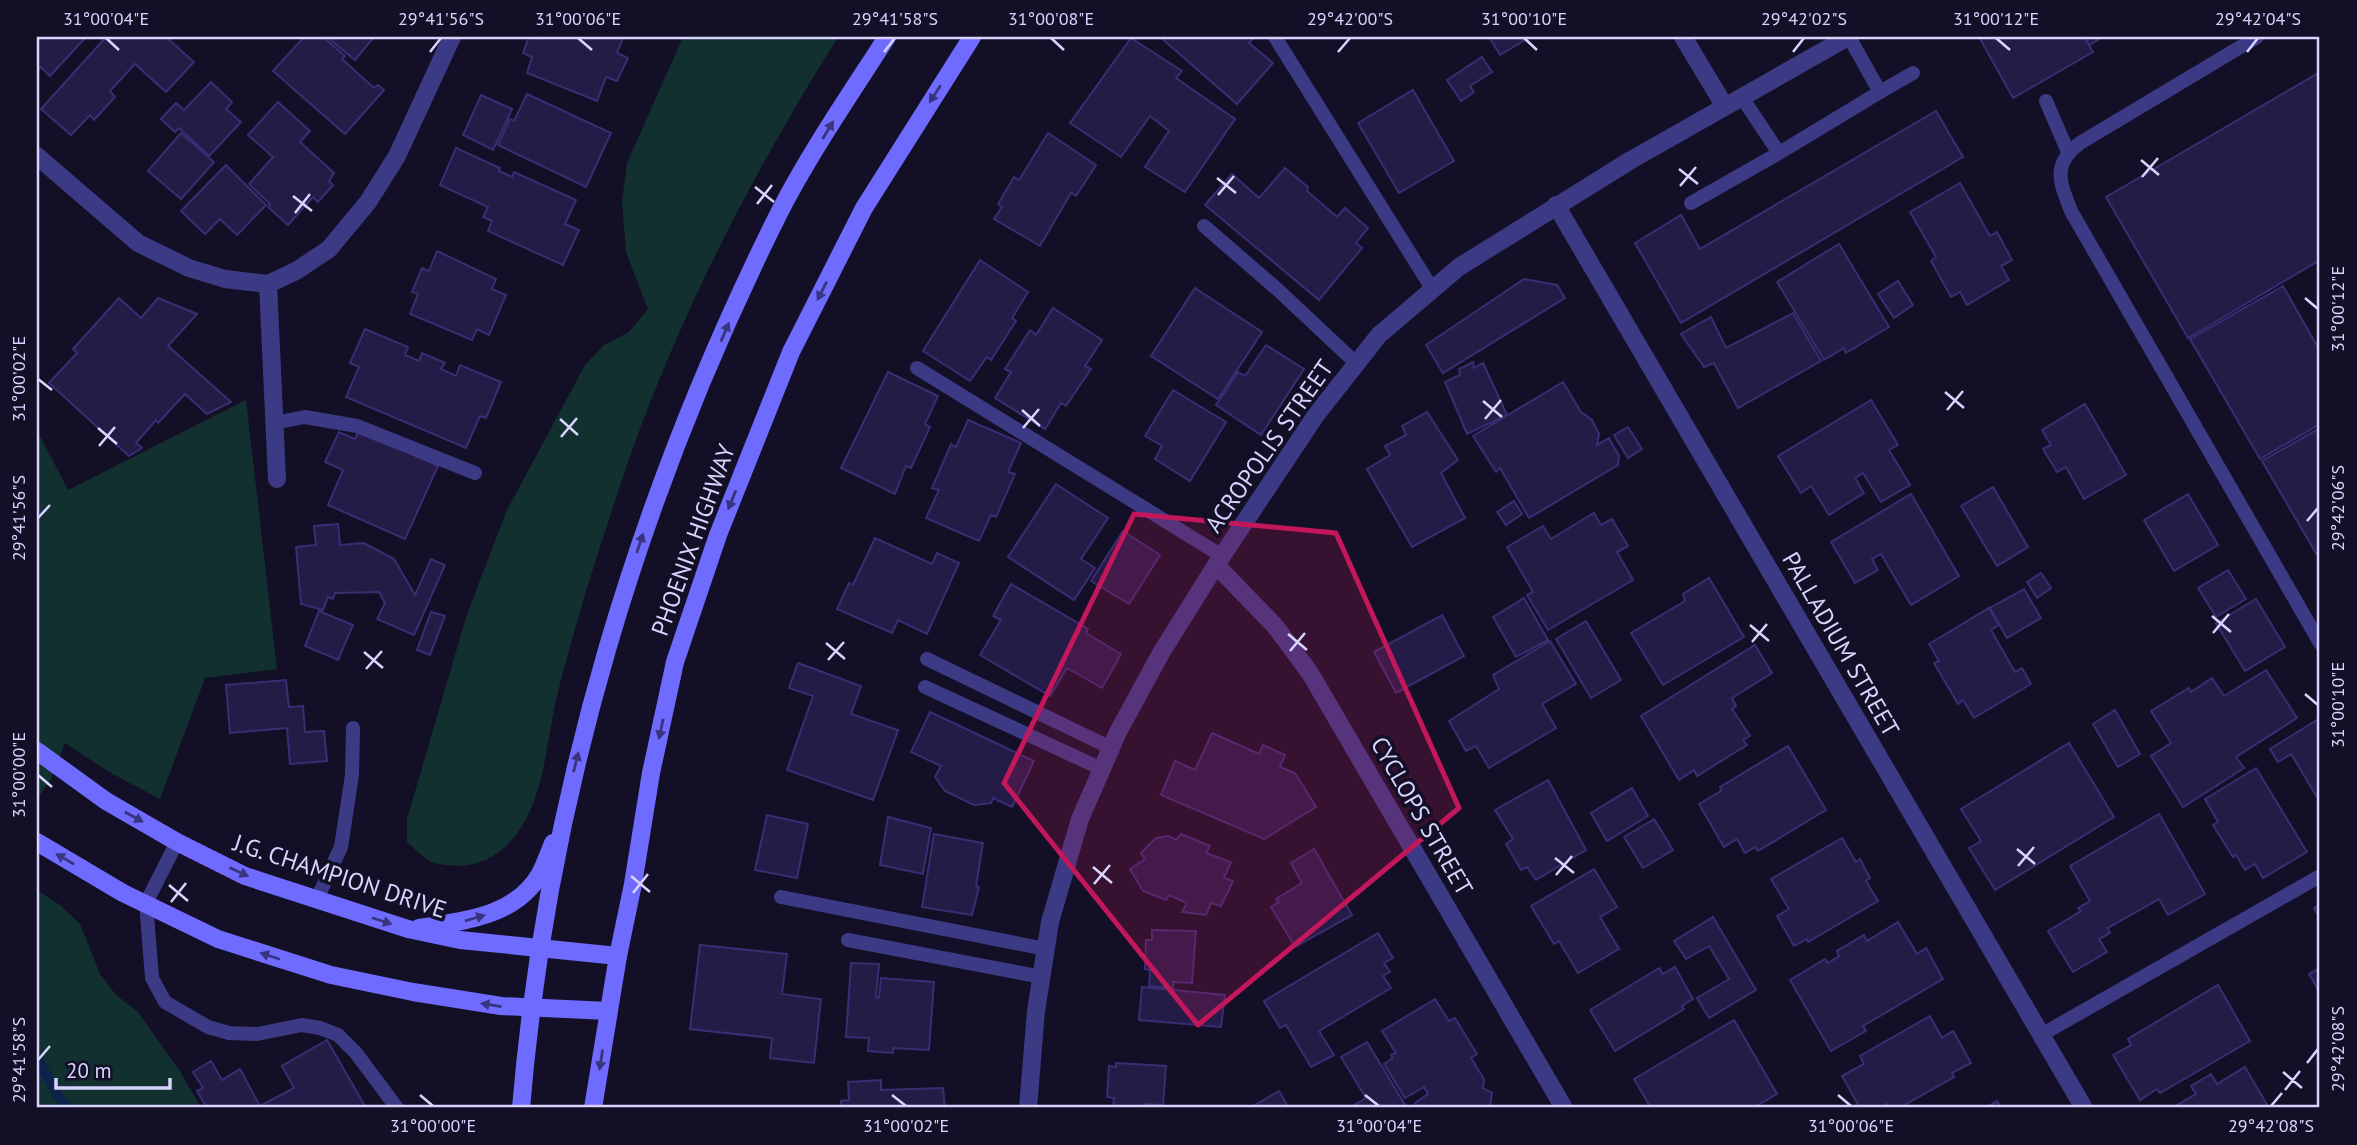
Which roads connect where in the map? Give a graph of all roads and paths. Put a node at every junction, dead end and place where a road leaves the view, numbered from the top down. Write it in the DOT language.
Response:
graph roads {
  1 [pos="452,37"];
  2 [pos="887,37"];
  3 [pos="972,37"];
  4 [pos="1275,37"];
  5 [pos="1683,37"];
  6 [pos="1848,37"];
  7 [pos="2257,37"];
  8 [pos="1913,73"];
  9 [pos="1880,92"];
  10 [pos="1741,96"];
  11 [pos="2046,101"];
  12 [pos="1724,105"];
  13 [pos="1779,152"];
  14 [pos="2068,152"];
  15 [pos="37,156"];
  16 [pos="1690,203"];
  17 [pos="1556,205"];
  18 [pos="1204,226"];
  19 [pos="268,284"];
  20 [pos="1433,290"];
  21 [pos="1357,364"];
  22 [pos="917,368"];
  23 [pos="274,423"];
  24 [pos="475,473"];
  25 [pos="277,480"];
  26 [pos="1219,560"];
  27 [pos="2320,643"];
  28 [pos="927,659"];
  29 [pos="925,687"];
  30 [pos="353,728"];
  31 [pos="1111,748"];
  32 [pos="37,751"];
  33 [pos="1102,769"];
  34 [pos="569,795"];
  35 [pos="37,842"];
  36 [pos="177,842"];
  37 [pos="2320,876"];
  38 [pos="782,897"];
  39 [pos="317,899"];
  40 [pos="146,903"];
  41 [pos="408,929"];
  42 [pos="848,940"];
  43 [pos="540,949"];
  44 [pos="1046,949"];
  45 [pos="618,956"];
  46 [pos="1042,977"];
  47 [pos="531,1009"];
  48 [pos="608,1012"];
  49 [pos="2042,1035"];
  50 [pos="397,1108"];
  51 [pos="521,1108"];
  52 [pos="593,1108"];
  53 [pos="1028,1108"];
  54 [pos="1564,1108"];
  55 [pos="2084,1108"];
  1 -- 19 [label="street"];
  34 -- 2 [label="main road, PHOENIX HIGHWAY, one-way"];
  3 -- 45 [label="main road, PHOENIX HIGHWAY, one-way"];
  4 -- 20 [label="lane"];
  5 -- 12 [label="street"];
  6 -- 9 [label="lane"];
  6 -- 10 [label="street, ACROPOLIS STREET"];
  7 -- 14 [label="lane"];
  8 -- 9 [label="lane"];
  9 -- 13 [label="lane"];
  10 -- 12 [label="street, ACROPOLIS STREET"];
  10 -- 13 [label="lane"];
  11 -- 14 [label="lane"];
  12 -- 17 [label="street, ACROPOLIS STREET"];
  13 -- 16 [label="lane"];
  14 -- 27 [label="lane"];
  15 -- 19 [label="street"];
  17 -- 20 [label="street, ACROPOLIS STREET"];
  17 -- 49 [label="street, PALLADIUM STREET"];
  18 -- 21 [label="lane"];
  19 -- 23 [label="street"];
  20 -- 21 [label="street, ACROPOLIS STREET"];
  21 -- 26 [label="street, ACROPOLIS STREET"];
  22 -- 26 [label="lane"];
  23 -- 24 [label="lane"];
  23 -- 25 [label="street"];
  26 -- 31 [label="street, ACROPOLIS STREET"];
  26 -- 54 [label="street, CYCLOPS STREET"];
  28 -- 31 [label="lane"];
  29 -- 33 [label="lane"];
  30 -- 39 [label="lane"];
  31 -- 33 [label="street, ACROPOLIS STREET"];
  32 -- 36 [label="main road, J.G. CHAMPION DRIVE, one-way"];
  33 -- 44 [label="street, ACROPOLIS STREET"];
  41 -- 34 [label="main road, one-way"];
  34 -- 43 [label="main road, PHOENIX HIGHWAY"];
  40 -- 35 [label="main road, one-way"];
  36 -- 39 [label="main road, J.G. CHAMPION DRIVE, one-way"];
  36 -- 40 [label="lane"];
  37 -- 49 [label="lane"];
  38 -- 44 [label="lane"];
  39 -- 41 [label="main road, J.G. CHAMPION DRIVE, one-way"];
  47 -- 40 [label="main road, one-way"];
  40 -- 50 [label="lane"];
  41 -- 43 [label="main road, J.G. CHAMPION DRIVE"];
  42 -- 46 [label="lane"];
  43 -- 45 [label="main road, J.G. CHAMPION DRIVE"];
  43 -- 47 [label="main road, PHOENIX HIGHWAY"];
  44 -- 46 [label="street, ACROPOLIS STREET"];
  45 -- 48 [label="main road, PHOENIX HIGHWAY"];
  46 -- 53 [label="street, ACROPOLIS STREET"];
  47 -- 48 [label="main road"];
  47 -- 51 [label="main road, PHOENIX HIGHWAY"];
  48 -- 52 [label="main road, PHOENIX HIGHWAY, one-way"];
  49 -- 55 [label="street, PALLADIUM STREET"];
}
